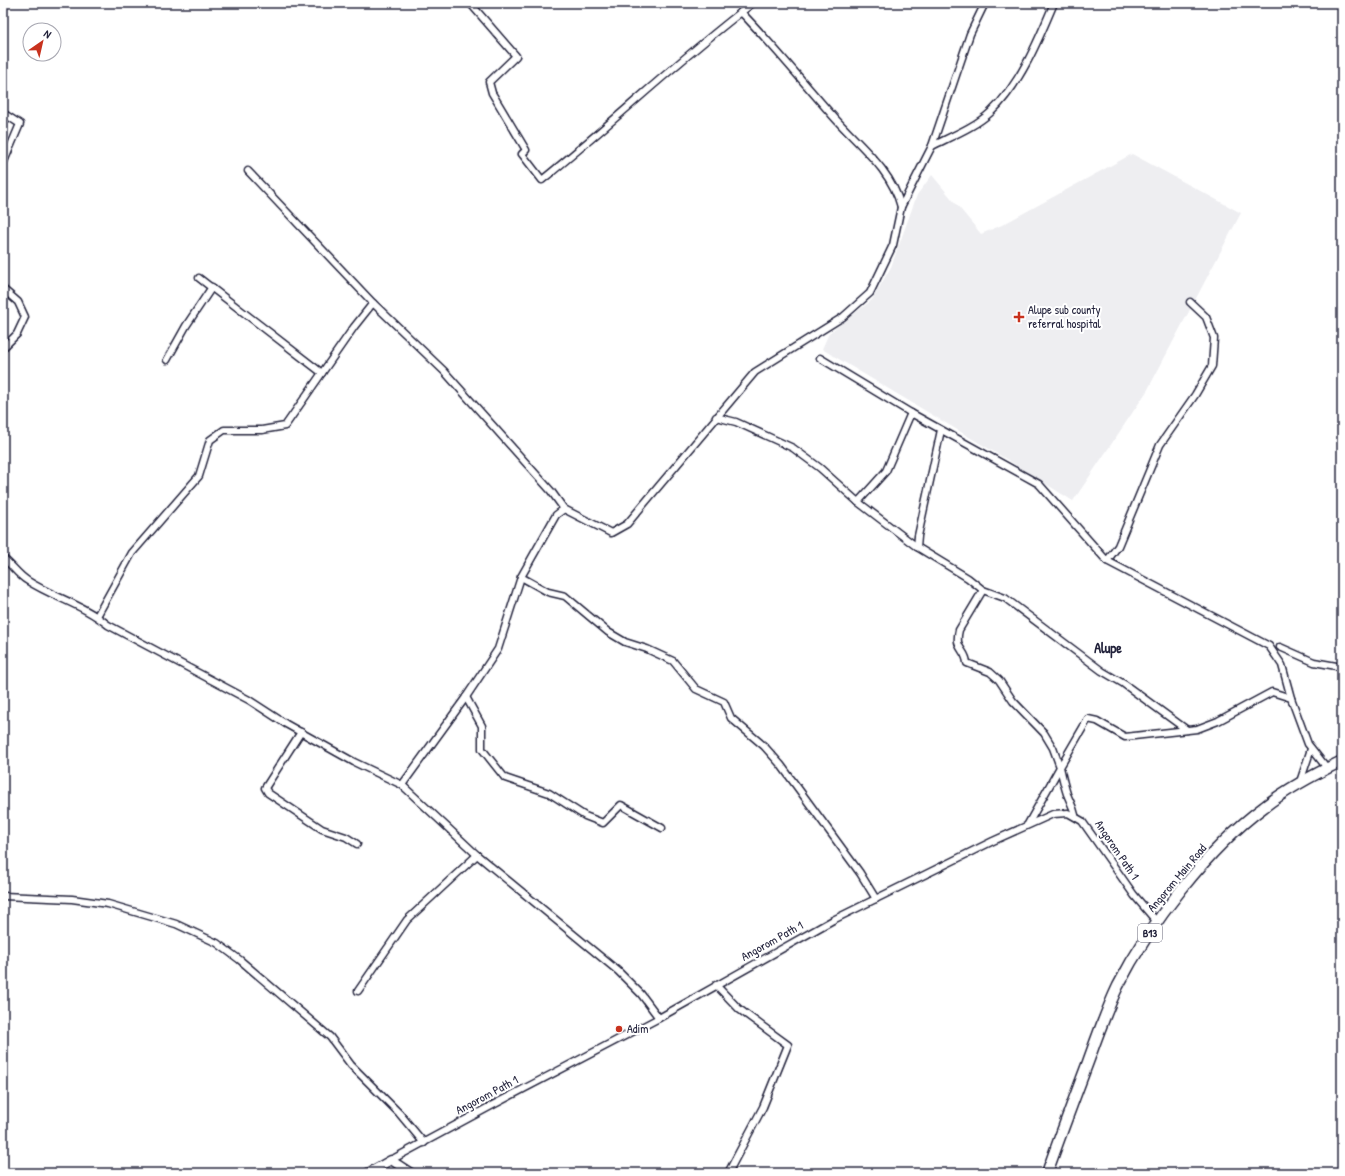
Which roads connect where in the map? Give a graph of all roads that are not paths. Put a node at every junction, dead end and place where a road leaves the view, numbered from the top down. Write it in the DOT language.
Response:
graph roads {
  1 [pos="470,3"];
  2 [pos="753,3"];
  3 [pos="985,3"];
  4 [pos="1054,3"];
  5 [pos="741,12"];
  6 [pos="3,113"];
  7 [pos="932,146"];
  8 [pos="3,164"];
  9 [pos="248,171"];
  10 [pos="901,207"];
  11 [pos="200,278"];
  12 [pos="212,287"];
  13 [pos="3,289"];
  14 [pos="1190,302"];
  15 [pos="373,303"];
  16 [pos="3,348"];
  17 [pos="820,358"];
  18 [pos="167,360"];
  19 [pos="322,373"];
  20 [pos="911,413"];
  21 [pos="716,417"];
  22 [pos="941,430"];
  23 [pos="858,502"];
  24 [pos="564,509"];
  25 [pos="917,547"];
  26 [pos="3,558"];
  27 [pos="1107,561"];
  28 [pos="520,577"];
  29 [pos="983,590"];
  30 [pos="97,616"];
  31 [pos="1280,647"];
  32 [pos="1342,667"];
  33 [pos="466,697"];
  34 [pos="1291,698"];
  35 [pos="1187,730"];
  36 [pos="300,732"];
  37 [pos="1311,749"];
  38 [pos="1342,761"];
  39 [pos="1060,766"];
  40 [pos="1327,768"];
  41 [pos="1299,783"];
  42 [pos="402,785"];
  43 [pos="1075,815"];
  44 [pos="1028,824"];
  45 [pos="662,828"];
  46 [pos="357,844"];
  47 [pos="477,855"];
  48 [pos="3,896"];
  49 [pos="876,899"];
  50 [pos="1156,922"];
  51 [pos="716,985"];
  52 [pos="358,991"];
  53 [pos="659,1018"];
  54 [pos="424,1143"];
  55 [pos="391,1160"];
  56 [pos="368,1173"];
  57 [pos="411,1173"];
  58 [pos="728,1173"];
  59 [pos="1047,1173"];
  1 -- 5 [label="street"];
  2 -- 5 [label="street"];
  3 -- 7 [label="street"];
  4 -- 7 [label="street"];
  5 -- 10 [label="street"];
  6 -- 8 [label="street"];
  7 -- 10 [label="street"];
  9 -- 15 [label="street"];
  10 -- 21 [label="street"];
  11 -- 12 [label="street"];
  12 -- 18 [label="street"];
  12 -- 19 [label="street"];
  13 -- 16 [label="street"];
  14 -- 27 [label="street"];
  15 -- 19 [label="street"];
  15 -- 24 [label="street"];
  17 -- 20 [label="street"];
  19 -- 30 [label="street"];
  20 -- 22 [label="street"];
  20 -- 23 [label="street"];
  21 -- 23 [label="street"];
  21 -- 24 [label="street"];
  22 -- 25 [label="street"];
  22 -- 27 [label="street"];
  23 -- 25 [label="street"];
  24 -- 28 [label="street"];
  25 -- 29 [label="street"];
  26 -- 30 [label="street"];
  27 -- 34 [label="street"];
  28 -- 33 [label="street"];
  28 -- 49 [label="street"];
  29 -- 35 [label="street"];
  29 -- 39 [label="street"];
  30 -- 36 [label="street"];
  31 -- 32 [label="street"];
  33 -- 42 [label="street"];
  33 -- 45 [label="street"];
  34 -- 35 [label="street"];
  34 -- 37 [label="street"];
  35 -- 39 [label="street"];
  36 -- 42 [label="street"];
  36 -- 46 [label="street"];
  37 -- 40 [label="street"];
  37 -- 41 [label="street"];
  38 -- 40 [label="highway, Angorom Main Road / B13"];
  39 -- 43 [label="street"];
  39 -- 44 [label="street"];
  40 -- 41 [label="highway, Angorom Main Road / B13"];
  41 -- 50 [label="highway, Angorom Main Road / B13"];
  42 -- 47 [label="street"];
  43 -- 44 [label="street, Angorom Path 1"];
  43 -- 50 [label="street, Angorom Path 1"];
  44 -- 49 [label="street, Angorom Path 1"];
  47 -- 52 [label="street"];
  47 -- 53 [label="street"];
  48 -- 54 [label="street"];
  49 -- 51 [label="street, Angorom Path 1"];
  50 -- 59 [label="highway, Angorom Main Road / B13"];
  51 -- 53 [label="street, Angorom Path 1"];
  51 -- 58 [label="street"];
  53 -- 54 [label="street, Angorom Path 1"];
  54 -- 55 [label="street, Angorom Path 1"];
  55 -- 56 [label="street, Angorom Path 1"];
  55 -- 57 [label="street"];
}
